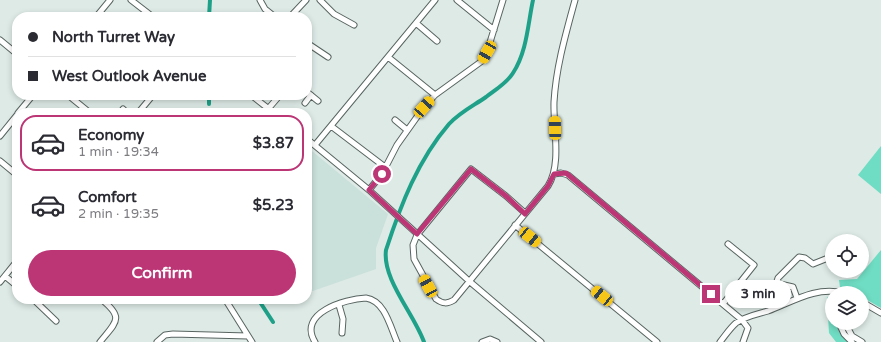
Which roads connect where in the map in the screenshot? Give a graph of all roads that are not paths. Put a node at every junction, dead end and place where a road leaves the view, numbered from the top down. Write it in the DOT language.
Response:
graph roads {
  1 [pos="110,0"];
  2 [pos="131,0"];
  3 [pos="260,0"];
  4 [pos="306,0"];
  5 [pos="320,0"];
  6 [pos="435,0"];
  7 [pos="457,0"];
  8 [pos="503,0"];
  9 [pos="575,0"];
  10 [pos="100,12"];
  11 [pos="146,12"];
  12 [pos="269,12"];
  13 [pos="295,12"];
  14 [pos="416,23"];
  15 [pos="354,25"];
  16 [pos="494,30"];
  17 [pos="0,40"];
  18 [pos="437,41"];
  19 [pos="312,46"];
  20 [pos="12,50"];
  21 [pos="328,57"];
  22 [pos="388,57"];
  23 [pos="435,95"];
  24 [pos="312,97"];
  25 [pos="29,100"];
  26 [pos="74,100"];
  27 [pos="149,100"];
  28 [pos="257,100"];
  29 [pos="276,100"];
  30 [pos="306,100"];
  31 [pos="318,102"];
  32 [pos="305,103"];
  33 [pos="23,108"];
  34 [pos="84,108"];
  35 [pos="142,108"];
  36 [pos="267,108"];
  37 [pos="269,108"];
  38 [pos="395,120"];
  39 [pos="12,121"];
  40 [pos="331,126"];
  41 [pos="407,130"];
  42 [pos="0,136"];
  43 [pos="312,143"];
  44 [pos="315,145"];
  45 [pos="0,162"];
  46 [pos="385,167"];
  47 [pos="12,171"];
  48 [pos="554,174"];
  49 [pos="369,190"];
  50 [pos="525,214"];
  51 [pos="516,225"];
  52 [pos="417,234"];
  53 [pos="728,244"];
  54 [pos="825,259"];
  55 [pos="12,267"];
  56 [pos="5,276"];
  57 [pos="469,281"];
  58 [pos="0,282"];
  59 [pos="12,282"];
  60 [pos="825,293"];
  61 [pos="797,298"];
  62 [pos="38,304"];
  63 [pos="107,304"];
  64 [pos="228,304"];
  65 [pos="723,304"];
  66 [pos="339,305"];
  67 [pos="869,306"];
  68 [pos="881,313"];
  69 [pos="742,320"];
  70 [pos="56,321"];
  71 [pos="842,330"];
  72 [pos="849,330"];
  73 [pos="342,333"];
  74 [pos="248,336"];
  75 [pos="100,342"];
  76 [pos="157,342"];
  77 [pos="252,342"];
  78 [pos="315,342"];
  79 [pos="397,342"];
  80 [pos="482,342"];
  81 [pos="497,342"];
  82 [pos="542,342"];
  83 [pos="657,342"];
  84 [pos="720,342"];
  85 [pos="743,342"];
  86 [pos="852,342"];
  87 [pos="862,342"];
  1 -- 10 [label="street"];
  2 -- 11 [label="street"];
  3 -- 12 [label="street"];
  4 -- 13 [label="street"];
  5 -- 15 [label="street"];
  6 -- 14 [label="street"];
  7 -- 16 [label="street"];
  8 -- 16 [label="street"];
  9 -- 48 [label="street"];
  14 -- 18 [label="street"];
  14 -- 22 [label="street"];
  16 -- 23 [label="street"];
  17 -- 20 [label="street"];
  19 -- 21 [label="street"];
  22 -- 23 [label="street"];
  22 -- 40 [label="street"];
  23 -- 41 [label="street"];
  24 -- 31 [label="street"];
  25 -- 33 [label="street"];
  26 -- 34 [label="street"];
  27 -- 35 [label="street"];
  28 -- 36 [label="street"];
  29 -- 37 [label="street"];
  30 -- 32 [label="street"];
  38 -- 41 [label="street"];
  39 -- 42 [label="street"];
  40 -- 44 [label="street"];
  40 -- 46 [label="street"];
  41 -- 46 [label="street"];
  43 -- 44 [label="street"];
  44 -- 49 [label="street"];
  45 -- 47 [label="street"];
  46 -- 49 [label="street"];
  48 -- 50 [label="street"];
  48 -- 65 [label="street"];
  49 -- 52 [label="street"];
  50 -- 51 [label="street"];
  50 -- 52 [label="street"];
  51 -- 57 [label="street"];
  51 -- 83 [label="street"];
  52 -- 57 [label="street"];
  52 -- 57 [label="street"];
  53 -- 65 [label="street"];
  54 -- 61 [label="street"];
  55 -- 56 [label="street"];
  56 -- 58 [label="street"];
  56 -- 59 [label="street"];
  57 -- 82 [label="street"];
  60 -- 61 [label="street"];
  61 -- 69 [label="street"];
  62 -- 70 [label="street"];
  63 -- 75 [label="street"];
  64 -- 74 [label="street"];
  65 -- 69 [label="street"];
  66 -- 73 [label="street"];
  66 -- 78 [label="street"];
  66 -- 79 [label="street"];
  67 -- 68 [label="street"];
  69 -- 84 [label="street"];
  69 -- 85 [label="street"];
  71 -- 86 [label="street"];
  72 -- 87 [label="street"];
  74 -- 76 [label="street"];
  74 -- 77 [label="street"];
  80 -- 81 [label="street"];
}
